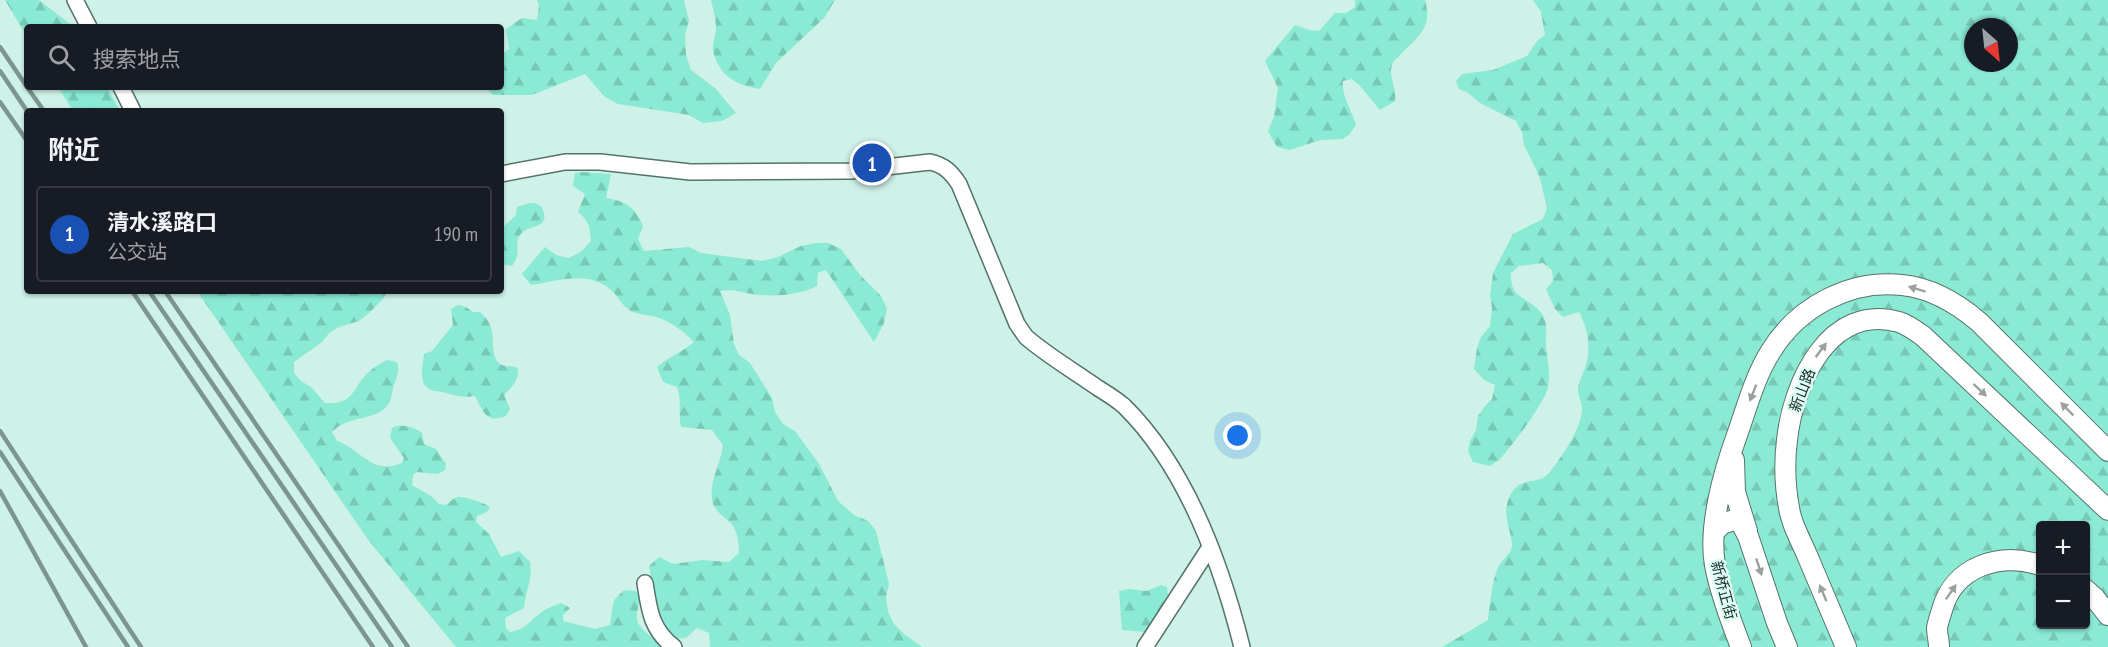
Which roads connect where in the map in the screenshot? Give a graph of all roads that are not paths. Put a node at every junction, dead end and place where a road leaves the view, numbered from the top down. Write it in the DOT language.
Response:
graph roads {
  1 [pos="75,0"];
  2 [pos="87,24"];
  3 [pos="122,90"];
  4 [pos="132,108"];
  5 [pos="504,173"];
  6 [pos="1733,446"];
  7 [pos="2108,451"];
  8 [pos="2108,510"];
  9 [pos="1714,532"];
  10 [pos="1748,536"];
  11 [pos="1210,547"];
  12 [pos="2036,564"];
  13 [pos="645,583"];
  14 [pos="2090,594"];
  15 [pos="2108,615"];
  16 [pos="674,647"];
  17 [pos="1145,647"];
  18 [pos="1242,647"];
  19 [pos="1741,647"];
  20 [pos="1786,647"];
  21 [pos="1846,647"];
  22 [pos="1939,647"];
  1 -- 2 [label="street"];
  3 -- 4 [label="street"];
  5 -- 11 [label="street"];
  7 -- 6 [label="main road, 新桥正街, one-way"];
  6 -- 9 [label="main road, 新桥正街"];
  6 -- 10 [label="main road"];
  21 -- 8 [label="main road, 新山路, one-way"];
  9 -- 10 [label="main road"];
  9 -- 19 [label="main road, 新桥正街"];
  10 -- 20 [label="main road, one-way"];
  11 -- 17 [label="street"];
  11 -- 18 [label="street"];
  22 -- 12 [label="main road, one-way"];
  13 -- 16 [label="street"];
  14 -- 15 [label="main road"];
}
